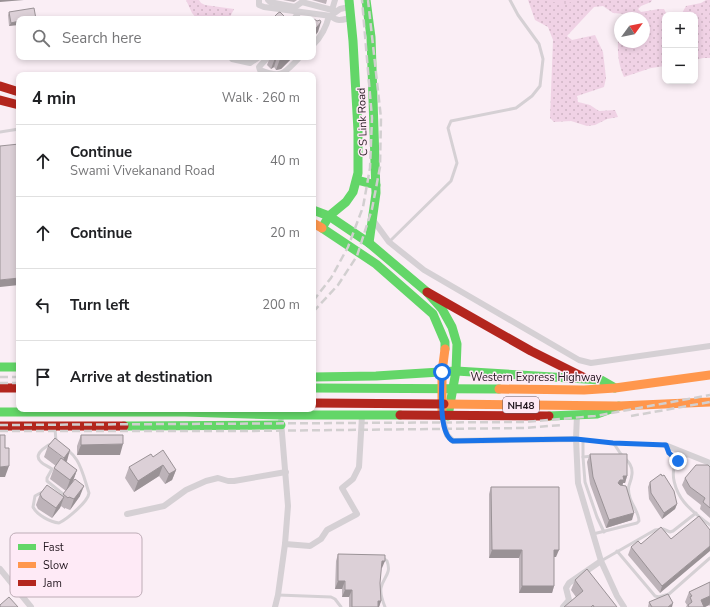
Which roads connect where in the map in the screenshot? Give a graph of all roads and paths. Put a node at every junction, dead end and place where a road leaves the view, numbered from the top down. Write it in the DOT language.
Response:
graph roads {
  1 [pos="259,0"];
  2 [pos="268,0"];
  3 [pos="335,0"];
  4 [pos="366,0"];
  5 [pos="510,0"];
  6 [pos="349,3"];
  7 [pos="299,12"];
  8 [pos="332,13"];
  9 [pos="296,16"];
  10 [pos="350,18"];
  11 [pos="316,42"];
  12 [pos="236,60"];
  13 [pos="254,60"];
  14 [pos="265,60"];
  15 [pos="297,60"];
  16 [pos="265,72"];
  17 [pos="284,72"];
  18 [pos="0,86"];
  19 [pos="16,91"];
  20 [pos="0,100"];
  21 [pos="16,104"];
  22 [pos="16,129"];
  23 [pos="0,132"];
  24 [pos="357,180"];
  25 [pos="376,185"];
  26 [pos="316,211"];
  27 [pos="329,216"];
  28 [pos="374,220"];
  29 [pos="316,225"];
  30 [pos="322,228"];
  31 [pos="389,242"];
  32 [pos="369,243"];
  33 [pos="427,292"];
  34 [pos="710,346"];
  35 [pos="0,367"];
  36 [pos="16,367"];
  37 [pos="442,372"];
  38 [pos="456,372"];
  39 [pos="710,375"];
  40 [pos="316,377"];
  41 [pos="588,380"];
  42 [pos="0,388"];
  43 [pos="16,388"];
  44 [pos="316,388"];
  45 [pos="615,388"];
  46 [pos="710,402"];
  47 [pos="316,403"];
  48 [pos="16,404"];
  49 [pos="0,405"];
  50 [pos="619,406"];
  51 [pos="0,412"];
  52 [pos="278,412"];
  53 [pos="577,415"];
  54 [pos="362,416"];
  55 [pos="445,416"];
  56 [pos="281,425"];
  57 [pos="0,426"];
  58 [pos="55,426"];
  59 [pos="580,439"];
  60 [pos="56,442"];
  61 [pos="613,443"];
  62 [pos="666,445"];
  63 [pos="689,454"];
  64 [pos="599,456"];
  65 [pos="615,456"];
  66 [pos="623,456"];
  67 [pos="583,457"];
  68 [pos="678,461"];
  69 [pos="710,463"];
  70 [pos="286,472"];
  71 [pos="623,490"];
  72 [pos="628,490"];
  73 [pos="594,507"];
  74 [pos="586,508"];
  75 [pos="696,513"];
  76 [pos="127,514"];
  77 [pos="710,525"];
  78 [pos="604,532"];
  79 [pos="593,534"];
  80 [pos="285,544"];
  81 [pos="617,551"];
  82 [pos="379,558"];
  83 [pos="710,558"];
  84 [pos="601,560"];
  85 [pos="0,569"];
  86 [pos="10,581"];
  87 [pos="278,595"];
  88 [pos="23,597"];
  89 [pos="670,602"];
  90 [pos="655,603"];
  91 [pos="31,607"];
  92 [pos="275,607"];
  93 [pos="341,607"];
  94 [pos="385,607"];
  95 [pos="563,607"];
  96 [pos="624,607"];
  1 -- 7 [label="street"];
  2 -- 8 [label="street"];
  3 -- 8 [label="street"];
  4 -- 25 [label="main road, C S Link Road"];
  5 -- 31 [label="lane"];
  6 -- 8 [label="street"];
  6 -- 10 [label="main road, C S Link Road"];
  7 -- 8 [label="street"];
  7 -- 9 [label="street"];
  8 -- 10 [label="street"];
  8 -- 11 [label="street"];
  10 -- 24 [label="main road, C S Link Road"];
  12 -- 13 [label="street"];
  14 -- 16 [label="street"];
  15 -- 17 [label="street"];
  18 -- 19 [label="main road"];
  20 -- 21 [label="main road"];
  22 -- 23 [label="lane"];
  24 -- 25 [label="main road"];
  24 -- 27 [label="main road, C S Link Road"];
  25 -- 28 [label="main road, C S Link Road"];
  26 -- 27 [label="main road"];
  27 -- 30 [label="main road, C S Link Road"];
  27 -- 32 [label="main road"];
  28 -- 31 [label="street"];
  28 -- 32 [label="main road, C S Link Road"];
  29 -- 30 [label="main road"];
  30 -- 37 [label="main road"];
  31 -- 34 [label="street"];
  32 -- 33 [label="main road"];
  33 -- 38 [label="main road"];
  33 -- 41 [label="main road"];
  35 -- 36 [label="main road"];
  37 -- 38 [label="main road"];
  37 -- 40 [label="main road"];
  37 -- 55 [label="main road"];
  38 -- 41 [label="main road"];
  38 -- 55 [label="main road"];
  39 -- 45 [label="main road, Western Express Highway / NH48"];
  41 -- 45 [label="main road"];
  42 -- 43 [label="main road"];
  44 -- 45 [label="main road, Western Express Highway / NH48"];
  46 -- 50 [label="main road, NH48"];
  47 -- 50 [label="main road, NH48"];
  48 -- 49 [label="main road"];
  50 -- 53 [label="main road"];
  51 -- 52 [label="main road"];
  52 -- 54 [label="main road"];
  52 -- 56 [label="street"];
  53 -- 55 [label="main road"];
  53 -- 59 [label="street"];
  54 -- 55 [label="main road"];
  54 -- 80 [label="street"];
  55 -- 59 [label="street"];
  56 -- 58 [label="main road"];
  56 -- 70 [label="street"];
  57 -- 58 [label="main road"];
  58 -- 60 [label="lane"];
  59 -- 61 [label="lane"];
  59 -- 67 [label="lane"];
  59 -- 74 [label="street"];
  60 -- 60 [label="lane"];
  61 -- 62 [label="lane"];
  61 -- 66 [label="lane"];
  62 -- 63 [label="street"];
  62 -- 68 [label="lane"];
  63 -- 68 [label="lane"];
  63 -- 69 [label="street"];
  64 -- 67 [label="lane"];
  65 -- 66 [label="lane"];
  66 -- 72 [label="lane"];
  67 -- 73 [label="lane"];
  68 -- 75 [label="lane"];
  70 -- 76 [label="street"];
  70 -- 80 [label="street"];
  71 -- 72 [label="lane"];
  72 -- 78 [label="lane"];
  73 -- 74 [label="lane"];
  73 -- 78 [label="lane"];
  74 -- 79 [label="street"];
  75 -- 77 [label="lane"];
  75 -- 81 [label="lane"];
  78 -- 79 [label="lane"];
  79 -- 84 [label="street"];
  80 -- 87 [label="street"];
  81 -- 83 [label="lane"];
  81 -- 84 [label="lane"];
  82 -- 94 [label="lane"];
  84 -- 95 [label="street"];
  84 -- 96 [label="street"];
  85 -- 86 [label="street"];
  87 -- 92 [label="street"];
  87 -- 93 [label="lane"];
  88 -- 91 [label="street"];
  89 -- 90 [label="street"];
}
